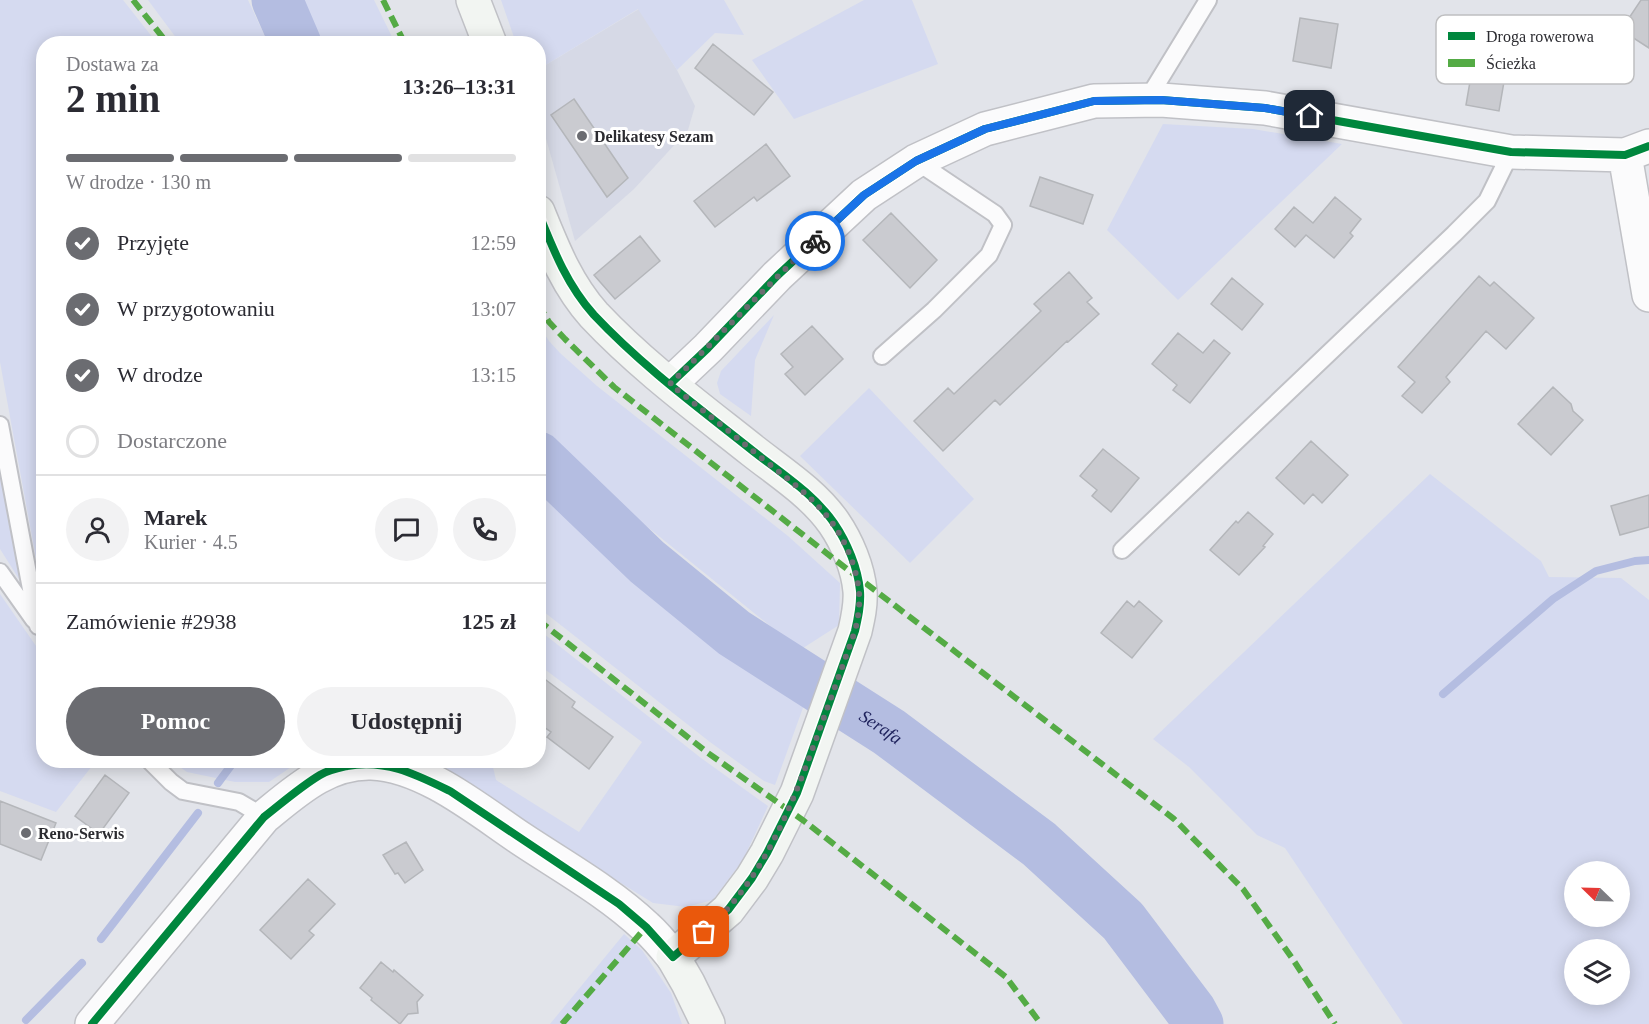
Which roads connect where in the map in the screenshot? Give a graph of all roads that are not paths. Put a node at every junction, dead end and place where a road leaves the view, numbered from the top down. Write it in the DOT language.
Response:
graph roads {
  1 [pos="473,0"];
  2 [pos="1208,0"];
  3 [pos="487,36"];
  4 [pos="1148,100"];
  5 [pos="1637,150"];
  6 [pos="1511,152"];
  7 [pos="916,161"];
  8 [pos="546,231"];
  9 [pos="1649,295"];
  10 [pos="882,356"];
  11 [pos="670,384"];
  12 [pos="0,425"];
  13 [pos="1122,550"];
  14 [pos="0,572"];
  15 [pos="36,605"];
  16 [pos="36,623"];
  17 [pos="157,768"];
  18 [pos="339,768"];
  19 [pos="395,768"];
  20 [pos="264,818"];
  21 [pos="674,957"];
  22 [pos="92,1024"];
  23 [pos="708,1024"];
  1 -- 3 [label="street"];
  2 -- 4 [label="lane"];
  4 -- 6 [label="street"];
  4 -- 7 [label="street"];
  5 -- 6 [label="street"];
  5 -- 9 [label="street"];
  6 -- 13 [label="lane"];
  7 -- 10 [label="lane"];
  7 -- 11 [label="street"];
  8 -- 11 [label="street"];
  11 -- 21 [label="street"];
  12 -- 15 [label="lane"];
  14 -- 16 [label="lane"];
  17 -- 20 [label="lane"];
  18 -- 20 [label="street"];
  19 -- 21 [label="street"];
  20 -- 22 [label="street"];
  21 -- 23 [label="street"];
}
